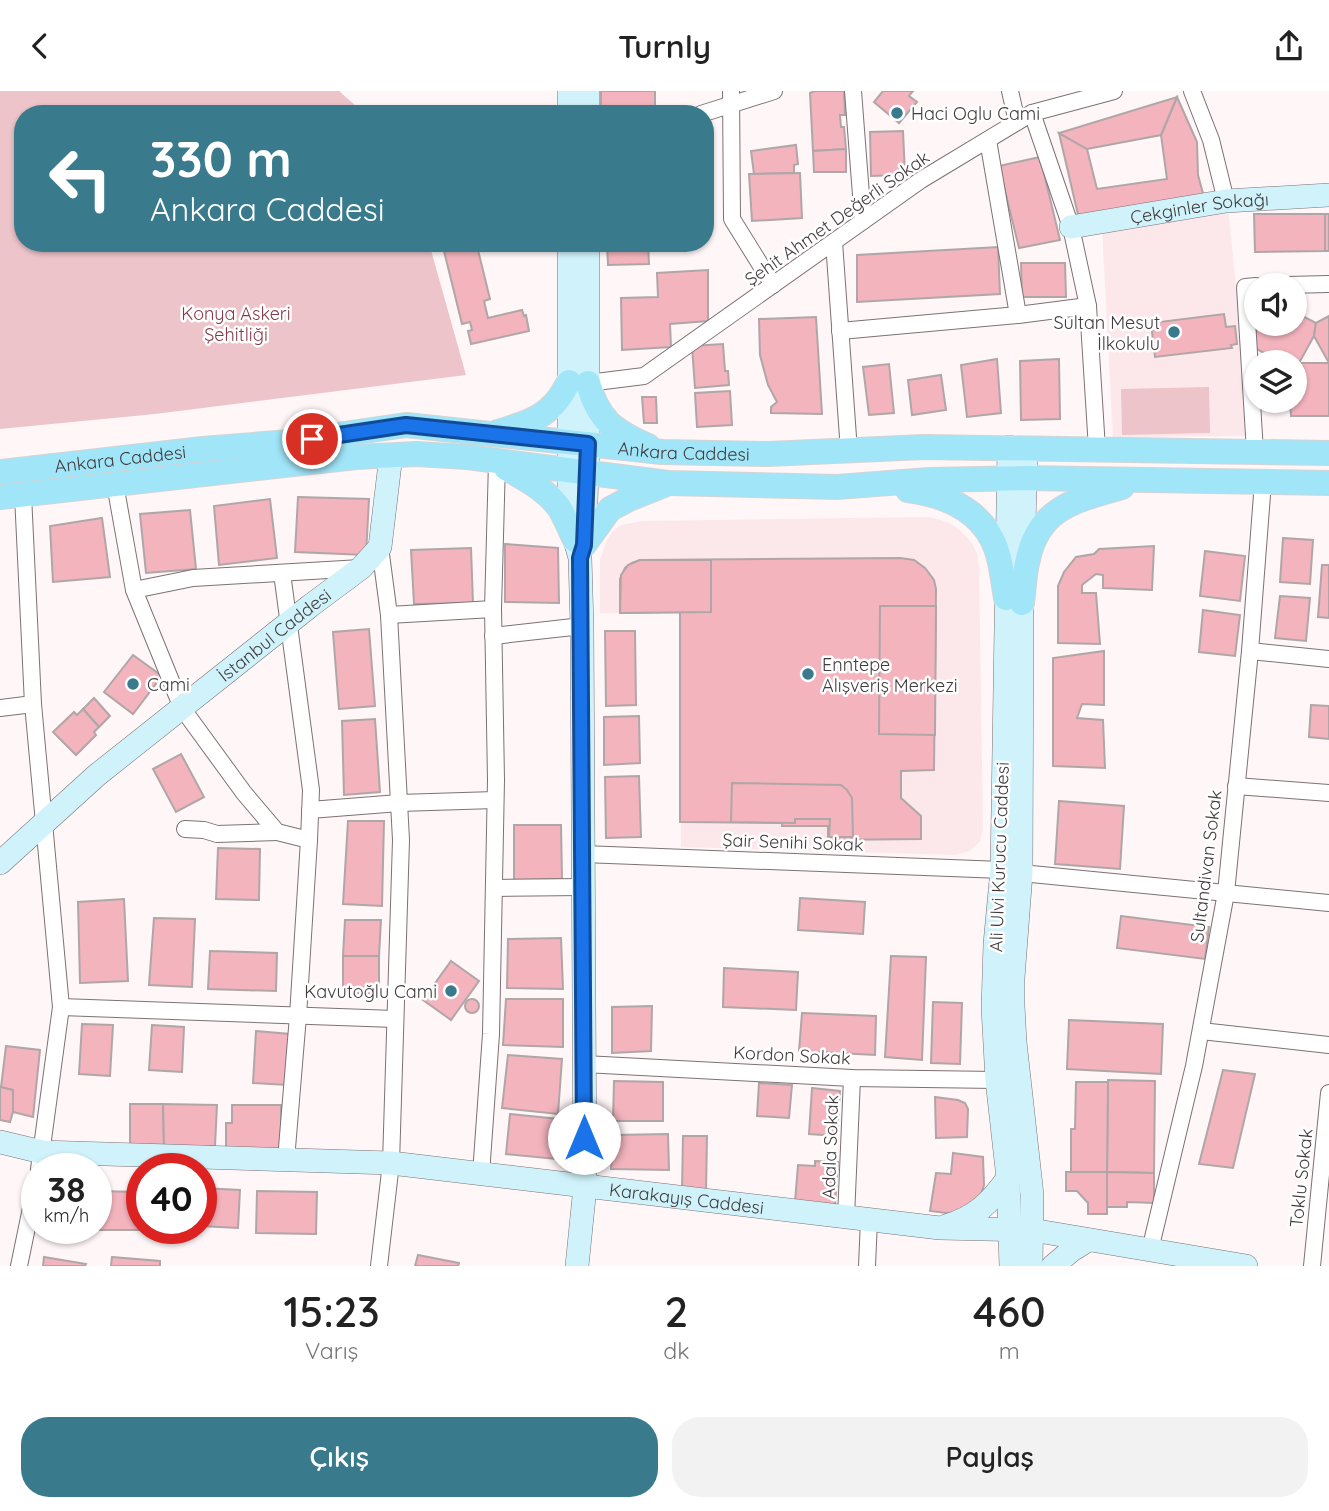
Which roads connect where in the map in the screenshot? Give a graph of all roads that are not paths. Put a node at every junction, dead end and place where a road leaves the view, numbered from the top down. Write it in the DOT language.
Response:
graph roads {
  1 [pos="774,91"];
  2 [pos="853,91"];
  3 [pos="1010,91"];
  4 [pos="1114,91"];
  5 [pos="1192,91"];
  6 [pos="731,98"];
  7 [pos="714,107"];
  8 [pos="1032,113"];
  9 [pos="1017,122"];
  10 [pos="988,140"];
  11 [pos="1329,195"];
  12 [pos="1226,201"];
  13 [pos="863,221"];
  14 [pos="1071,227"];
  15 [pos="834,242"];
  16 [pos="570,252"];
  17 [pos="587,252"];
  18 [pos="1329,284"];
  19 [pos="773,285"];
  20 [pos="1307,285"];
  21 [pos="1088,306"];
  22 [pos="1018,315"];
  23 [pos="840,331"];
  24 [pos="1248,336"];
  25 [pos="578,382"];
  26 [pos="492,435"];
  27 [pos="578,443"];
  28 [pos="1018,448"];
  29 [pos="1097,449"];
  30 [pos="849,451"];
  31 [pos="662,452"];
  32 [pos="1255,452"];
  33 [pos="1329,453"];
  34 [pos="391,454"];
  35 [pos="497,462"];
  36 [pos="0,472"];
  37 [pos="578,472"];
  38 [pos="1017,478"];
  39 [pos="1146,480"];
  40 [pos="1263,482"];
  41 [pos="668,483"];
  42 [pos="1329,483"];
  43 [pos="114,484"];
  44 [pos="837,487"];
  45 [pos="12,496"];
  46 [pos="380,547"];
  47 [pos="579,547"];
  48 [pos="361,568"];
  49 [pos="282,573"];
  50 [pos="134,590"];
  51 [pos="1014,600"];
  52 [pos="493,609"];
  53 [pos="389,615"];
  54 [pos="288,623"];
  55 [pos="582,626"];
  56 [pos="493,636"];
  57 [pos="1250,652"];
  58 [pos="1329,659"];
  59 [pos="33,704"];
  60 [pos="0,708"];
  61 [pos="182,708"];
  62 [pos="1236,786"];
  63 [pos="1329,793"];
  64 [pos="495,800"];
  65 [pos="400,803"];
  66 [pos="310,810"];
  67 [pos="44,823"];
  68 [pos="185,829"];
  69 [pos="277,832"];
  70 [pos="309,840"];
  71 [pos="583,854"];
  72 [pos="0,863"];
  73 [pos="1011,871"];
  74 [pos="583,887"];
  75 [pos="494,888"];
  76 [pos="1226,893"];
  77 [pos="1329,903"];
  78 [pos="61,1007"];
  79 [pos="298,1016"];
  80 [pos="395,1019"];
  81 [pos="1201,1031"];
  82 [pos="1329,1045"];
  83 [pos="584,1064"];
  84 [pos="852,1078"];
  85 [pos="997,1080"];
  86 [pos="1329,1093"];
  87 [pos="0,1142"];
  88 [pos="24,1153"];
  89 [pos="41,1153"];
  90 [pos="112,1160"];
  91 [pos="286,1160"];
  92 [pos="391,1163"];
  93 [pos="481,1174"];
  94 [pos="1009,1178"];
  95 [pos="585,1187"];
  96 [pos="858,1219"];
  97 [pos="940,1228"];
  98 [pos="1021,1230"];
  99 [pos="1088,1240"];
  100 [pos="24,1244"];
  101 [pos="1150,1249"];
  102 [pos="19,1266"];
  103 [pos="379,1266"];
  104 [pos="577,1266"];
  105 [pos="867,1266"];
  106 [pos="1011,1266"];
  107 [pos="1031,1266"];
  108 [pos="1053,1266"];
  109 [pos="1246,1266"];
  110 [pos="1312,1266"];
  1 -- 6 [label="street"];
  2 -- 13 [label="street"];
  3 -- 9 [label="street"];
  4 -- 8 [label="street, Şehit Ahmet Değerli Sokak"];
  5 -- 12 [label="street"];
  6 -- 7 [label="street"];
  6 -- 19 [label="street"];
  8 -- 9 [label="street, Şehit Ahmet Değerli Sokak"];
  8 -- 14 [label="street"];
  9 -- 10 [label="street, Şehit Ahmet Değerli Sokak"];
  10 -- 13 [label="street, Şehit Ahmet Değerli Sokak"];
  10 -- 22 [label="street"];
  11 -- 12 [label="street, Çekginler Sokağı"];
  12 -- 14 [label="street, Çekginler Sokağı"];
  13 -- 15 [label="street, Şehit Ahmet Değerli Sokak"];
  14 -- 21 [label="street"];
  15 -- 19 [label="street, Şehit Ahmet Değerli Sokak"];
  15 -- 23 [label="street"];
  16 -- 25 [label="street"];
  17 -- 25 [label="street"];
  18 -- 20 [label="street"];
  19 -- 25 [label="street, Şehit Ahmet Değerli Sokak"];
  21 -- 22 [label="street"];
  21 -- 29 [label="street"];
  22 -- 23 [label="street"];
  23 -- 30 [label="street"];
  24 -- 32 [label="street"];
  25 -- 26 [label="main road"];
  25 -- 27 [label="street"];
  25 -- 31 [label="main road"];
  26 -- 27 [label="main road, Ankara Caddesi"];
  26 -- 36 [label="main road, Ankara Caddesi"];
  27 -- 31 [label="main road, Ankara Caddesi"];
  27 -- 37 [label="street"];
  28 -- 29 [label="main road, Ankara Caddesi"];
  28 -- 30 [label="main road, Ankara Caddesi"];
  28 -- 38 [label="street, Ali Ulvi Kurucu Caddesi"];
  29 -- 32 [label="main road, Ankara Caddesi"];
  30 -- 31 [label="main road, Ankara Caddesi"];
  32 -- 33 [label="main road, Ankara Caddesi"];
  34 -- 35 [label="main road, Ankara Caddesi"];
  34 -- 43 [label="main road, Ankara Caddesi"];
  34 -- 46 [label="street"];
  35 -- 37 [label="main road, Ankara Caddesi"];
  35 -- 47 [label="main road"];
  35 -- 52 [label="street"];
  37 -- 41 [label="main road, Ankara Caddesi"];
  37 -- 47 [label="street"];
  38 -- 39 [label="main road, Ankara Caddesi"];
  38 -- 44 [label="main road, Ankara Caddesi"];
  38 -- 51 [label="street, Ali Ulvi Kurucu Caddesi"];
  39 -- 40 [label="main road, Ankara Caddesi"];
  39 -- 51 [label="main road"];
  40 -- 42 [label="main road, Ankara Caddesi"];
  40 -- 57 [label="street, Sultandivan Sokak"];
  41 -- 44 [label="main road, Ankara Caddesi"];
  41 -- 47 [label="main road"];
  43 -- 45 [label="main road, Ankara Caddesi"];
  43 -- 50 [label="street"];
  44 -- 51 [label="main road"];
  45 -- 59 [label="street"];
  46 -- 48 [label="street, İstanbul Caddesi"];
  46 -- 53 [label="street"];
  47 -- 55 [label="street"];
  48 -- 49 [label="street"];
  48 -- 54 [label="street, İstanbul Caddesi"];
  49 -- 50 [label="street"];
  49 -- 54 [label="street"];
  50 -- 61 [label="street"];
  51 -- 73 [label="street, Ali Ulvi Kurucu Caddesi"];
  52 -- 53 [label="street"];
  52 -- 56 [label="street"];
  53 -- 65 [label="street"];
  54 -- 61 [label="street, İstanbul Caddesi"];
  54 -- 66 [label="street"];
  55 -- 56 [label="street"];
  55 -- 71 [label="street"];
  56 -- 64 [label="street"];
  57 -- 58 [label="street"];
  57 -- 62 [label="street, Sultandivan Sokak"];
  59 -- 60 [label="street"];
  59 -- 67 [label="street"];
  61 -- 67 [label="street, İstanbul Caddesi"];
  61 -- 69 [label="street"];
  62 -- 63 [label="street"];
  62 -- 76 [label="street, Sultandivan Sokak"];
  64 -- 65 [label="street"];
  64 -- 75 [label="street"];
  65 -- 66 [label="street"];
  65 -- 80 [label="street"];
  66 -- 70 [label="street"];
  67 -- 72 [label="street, İstanbul Caddesi"];
  67 -- 78 [label="street"];
  68 -- 69 [label="street"];
  69 -- 70 [label="street"];
  70 -- 79 [label="street"];
  71 -- 73 [label="street, Şair Senihi Sokak"];
  71 -- 74 [label="street"];
  73 -- 76 [label="street, Şair Senihi Sokak"];
  73 -- 85 [label="street, Ali Ulvi Kurucu Caddesi"];
  73 -- 98 [label="street, Ali Ulvi Kurucu Caddesi"];
  74 -- 75 [label="street"];
  74 -- 83 [label="street"];
  75 -- 93 [label="street"];
  76 -- 77 [label="street, Şair Senihi Sokak"];
  76 -- 81 [label="street, Sultandivan Sokak"];
  78 -- 79 [label="street"];
  78 -- 89 [label="street"];
  79 -- 80 [label="street"];
  79 -- 91 [label="street"];
  80 -- 92 [label="street"];
  81 -- 82 [label="street"];
  81 -- 101 [label="street, Sultandivan Sokak"];
  83 -- 84 [label="street, Kordon Sokak"];
  83 -- 95 [label="street"];
  84 -- 85 [label="street, Kordon Sokak"];
  84 -- 96 [label="street, Adala Sokak"];
  85 -- 94 [label="street, Ali Ulvi Kurucu Caddesi"];
  86 -- 110 [label="street, Toklu Sokak"];
  87 -- 88 [label="street, Karakayış Caddesi"];
  90 -- 91 [label="street, Karakayış Caddesi"];
  91 -- 92 [label="street, Karakayış Caddesi"];
  92 -- 93 [label="street, Karakayış Caddesi"];
  92 -- 103 [label="street"];
  93 -- 95 [label="street, Karakayış Caddesi"];
  94 -- 97 [label="street"];
  94 -- 98 [label="street, Ali Ulvi Kurucu Caddesi"];
  95 -- 96 [label="street, Karakayış Caddesi"];
  95 -- 104 [label="street"];
  96 -- 97 [label="street, Karakayış Caddesi"];
  96 -- 105 [label="street, Adala Sokak"];
  97 -- 98 [label="street, Karakayış Caddesi"];
  98 -- 99 [label="street, Karakayış Caddesi"];
  98 -- 106 [label="street, Ali Ulvi Kurucu Caddesi"];
  98 -- 107 [label="street, Ali Ulvi Kurucu Caddesi"];
  99 -- 101 [label="street, Karakayış Caddesi"];
  99 -- 108 [label="street"];
  100 -- 102 [label="street"];
  101 -- 109 [label="street, Karakayış Caddesi"];
}
